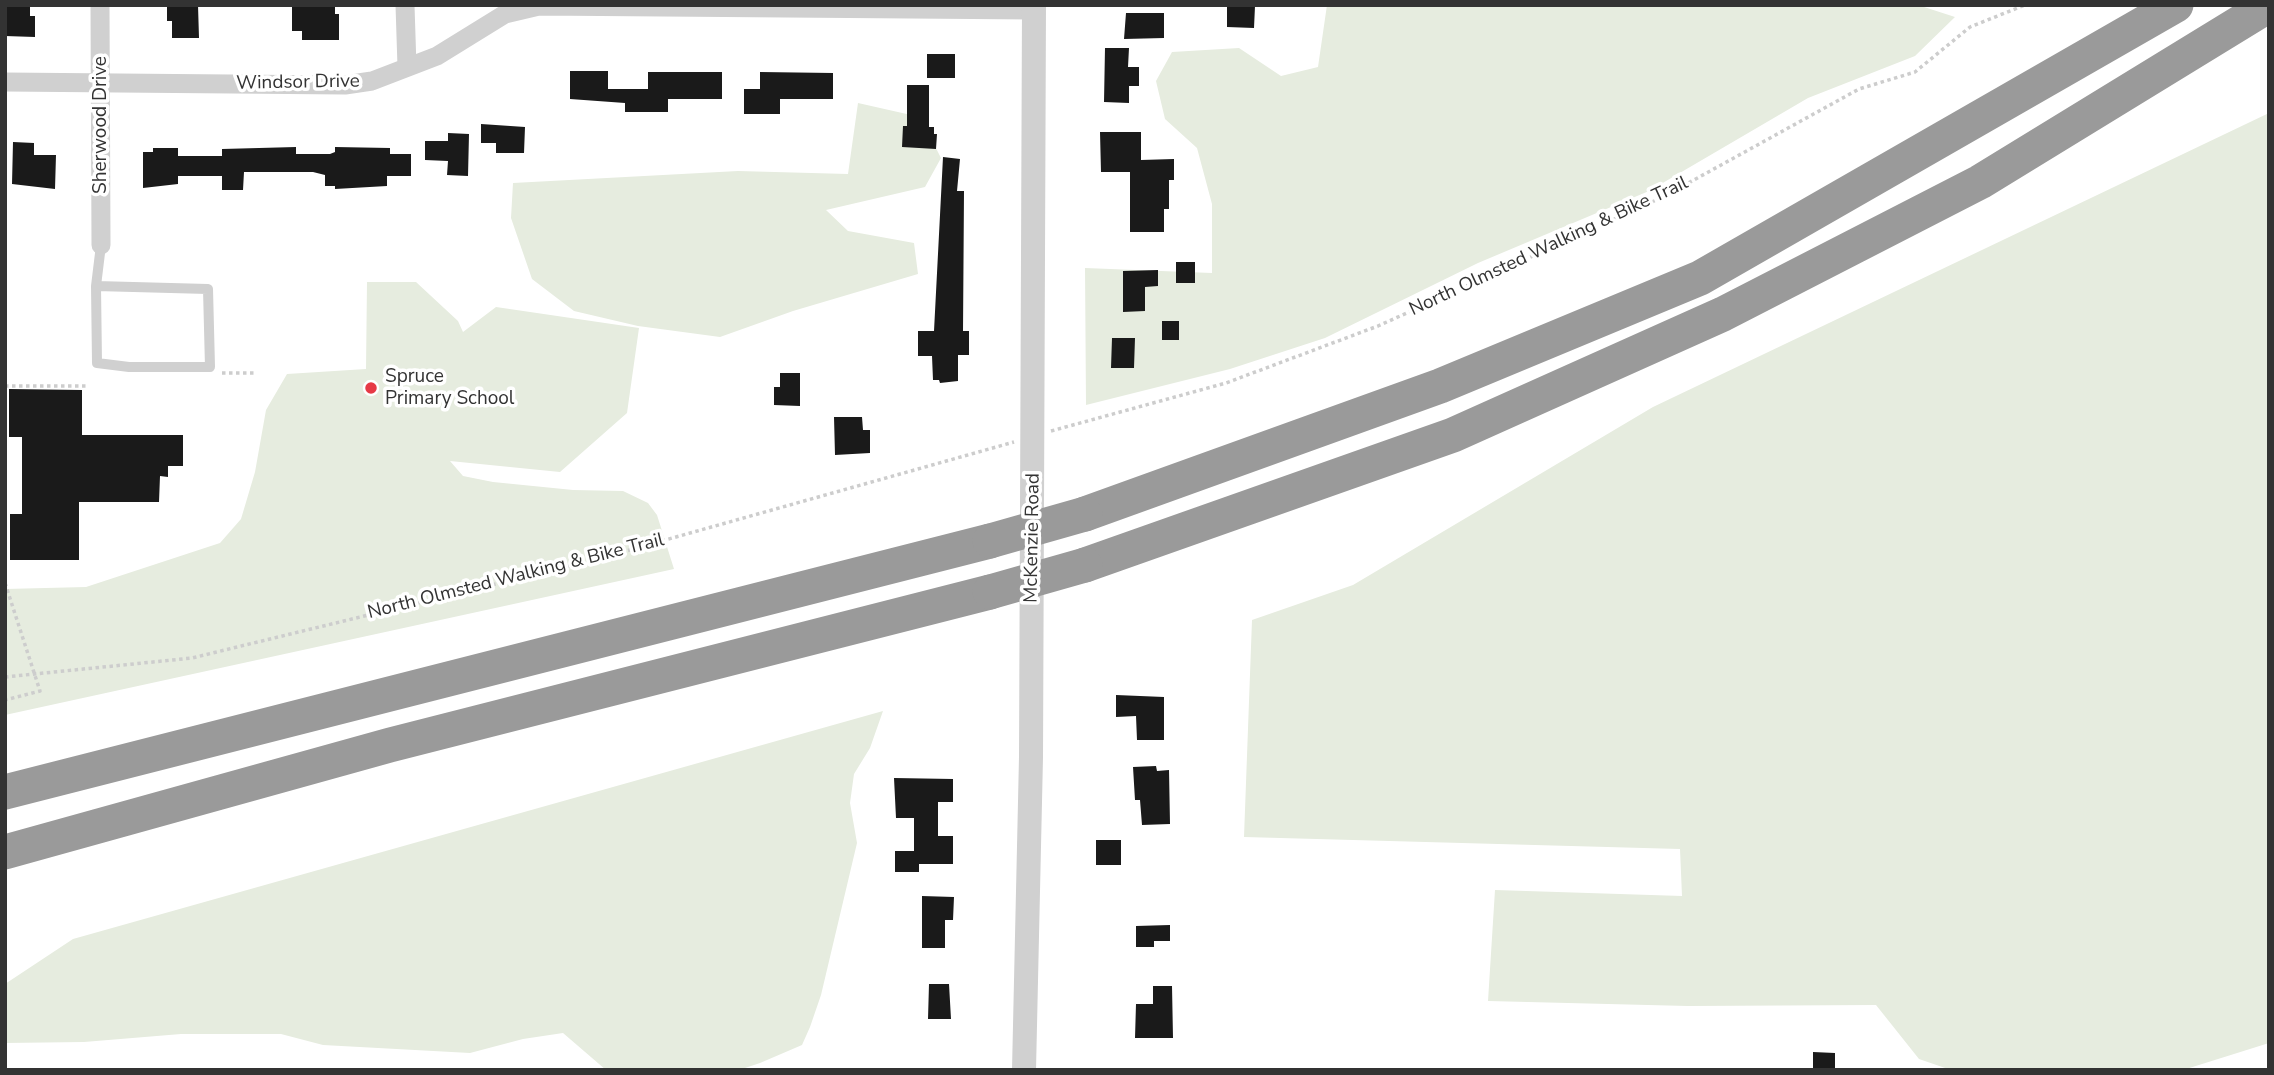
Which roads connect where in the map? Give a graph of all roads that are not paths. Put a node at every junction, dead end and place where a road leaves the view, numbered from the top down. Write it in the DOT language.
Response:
graph roads {
  1 [pos="100,5"];
  2 [pos="405,5"];
  3 [pos="2176,5"];
  4 [pos="2269,5"];
  5 [pos="1034,8"];
  6 [pos="407,67"];
  7 [pos="5,82"];
  8 [pos="101,85"];
  9 [pos="101,245"];
  10 [pos="96,286"];
  11 [pos="11,790"];
  12 [pos="5,852"];
  13 [pos="1024,1070"];
  1 -- 8 [label="street, Sherwood Drive"];
  2 -- 6 [label="street"];
  3 -- 11 [label="highway, bridge"];
  4 -- 12 [label="highway, bridge"];
  5 -- 6 [label="street, Windsor Drive"];
  5 -- 13 [label="street, McKenzie Road"];
  6 -- 8 [label="street, Windsor Drive"];
  7 -- 8 [label="street, Windsor Drive"];
  8 -- 9 [label="street, Sherwood Drive"];
  9 -- 10 [label="lane"];
  10 -- 10 [label="lane"];
}
